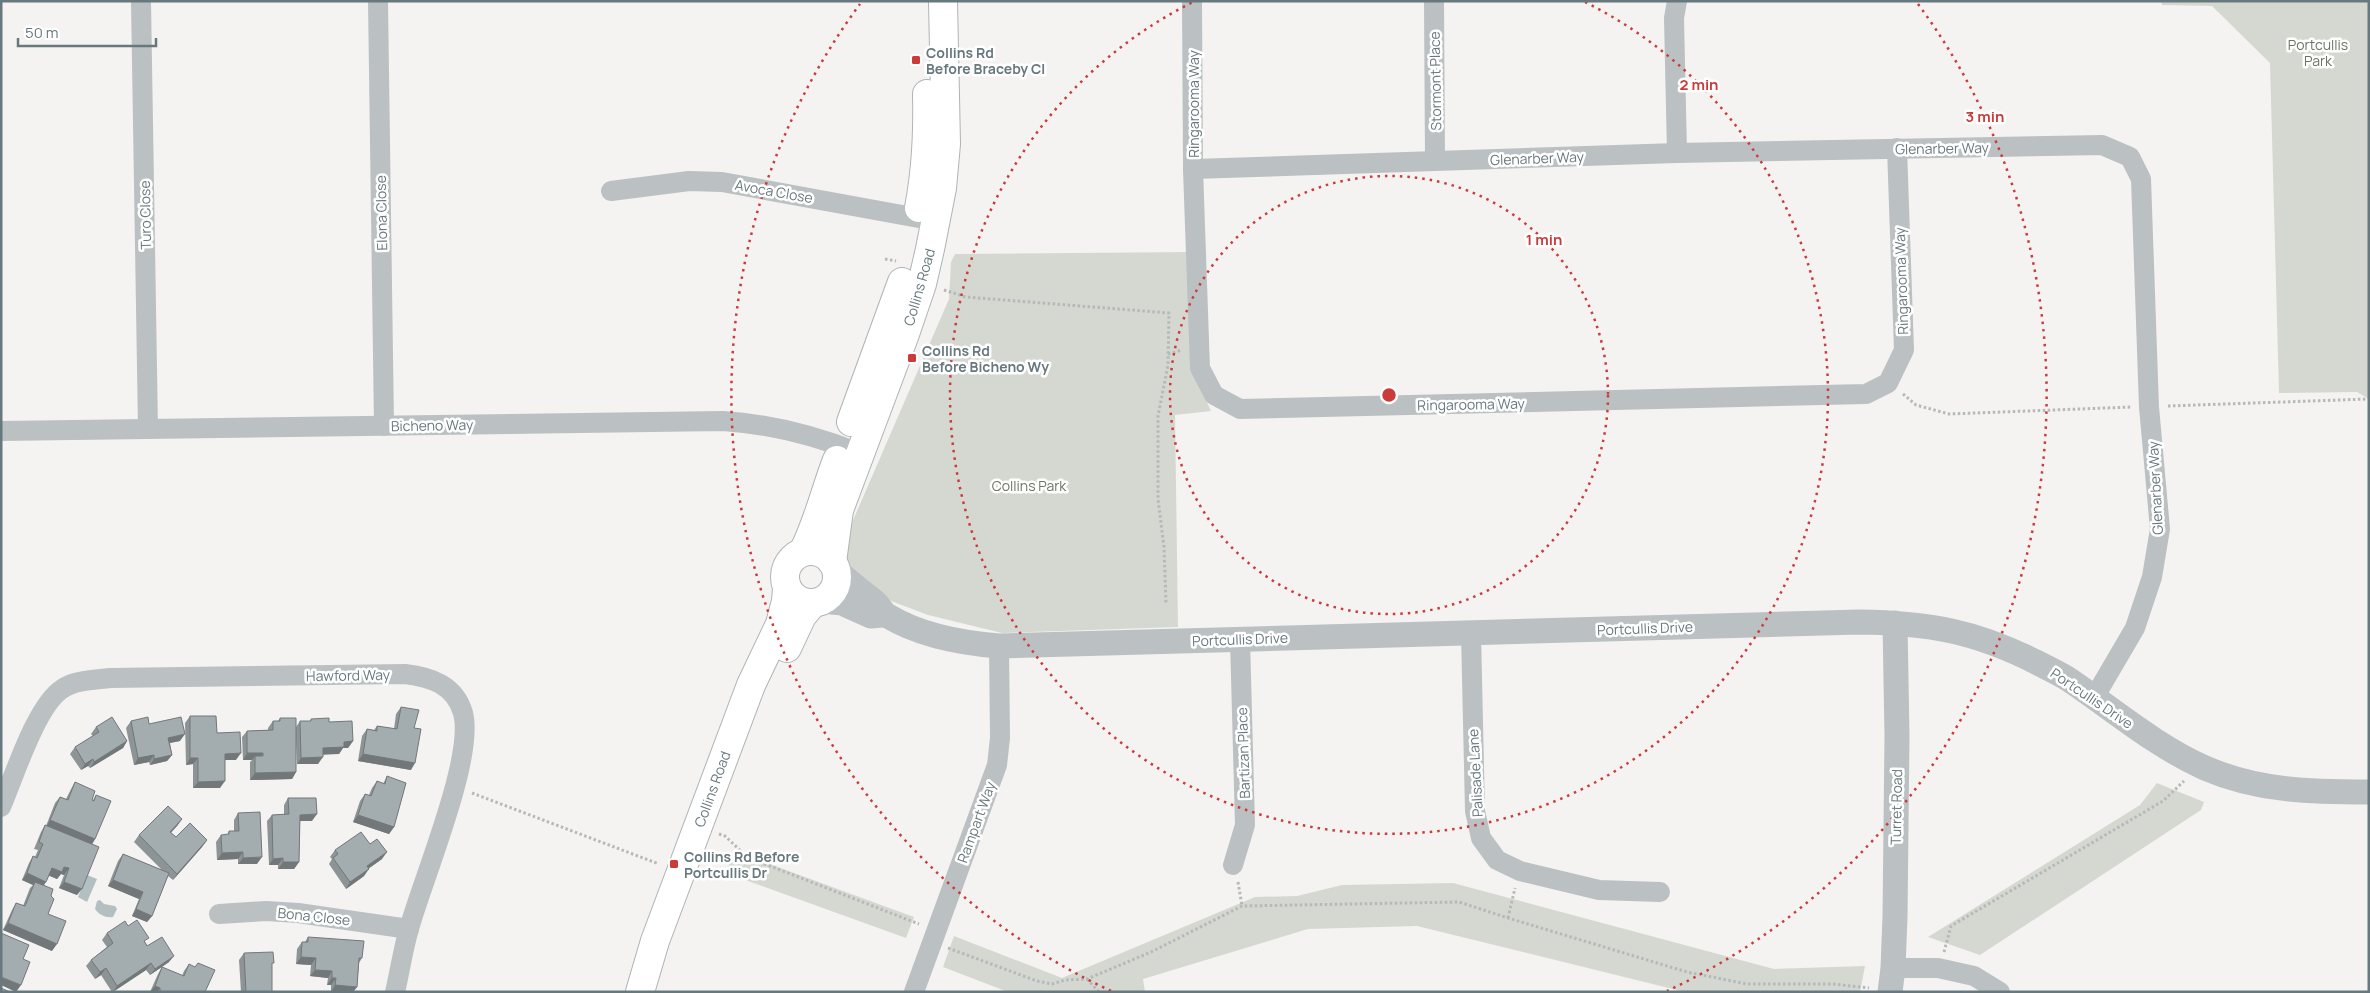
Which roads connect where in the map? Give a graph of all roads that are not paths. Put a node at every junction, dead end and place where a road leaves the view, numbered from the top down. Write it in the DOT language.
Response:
graph roads {
  1 [pos="141,1"];
  2 [pos="378,1"];
  3 [pos="924,1"];
  4 [pos="943,1"];
  5 [pos="1192,1"];
  6 [pos="1434,1"];
  7 [pos="1677,1"];
  8 [pos="1897,148"];
  9 [pos="1677,152"];
  10 [pos="1435,161"];
  11 [pos="1194,170"];
  12 [pos="611,191"];
  13 [pos="927,219"];
  14 [pos="384,426"];
  15 [pos="148,429"];
  16 [pos="1,431"];
  17 [pos="850,450"];
  18 [pos="803,552"];
  19 [pos="834,566"];
  20 [pos="787,588"];
  21 [pos="817,602"];
  22 [pos="885,615"];
  23 [pos="1895,623"];
  24 [pos="1471,633"];
  25 [pos="1240,639"];
  26 [pos="999,646"];
  27 [pos="2094,698"];
  28 [pos="2369,792"];
  29 [pos="1,807"];
  30 [pos="1233,866"];
  31 [pos="1660,892"];
  32 [pos="219,914"];
  33 [pos="409,929"];
  34 [pos="1891,984"];
  35 [pos="395,992"];
  36 [pos="640,992"];
  37 [pos="660,992"];
  38 [pos="914,992"];
  39 [pos="2000,992"];
  1 -- 15 [label="street, Turo Close"];
  2 -- 14 [label="street, Elona Close"];
  3 -- 13 [label="main road, Collins Road"];
  4 -- 13 [label="main road, Collins Road"];
  5 -- 11 [label="street, Ringarooma Way"];
  6 -- 10 [label="street, Stormont Place"];
  7 -- 9 [label="street"];
  8 -- 9 [label="street, Glenarber Way"];
  8 -- 11 [label="street, Ringarooma Way"];
  8 -- 27 [label="street, Glenarber Way"];
  9 -- 10 [label="street, Glenarber Way"];
  10 -- 11 [label="street, Glenarber Way"];
  12 -- 13 [label="street, Avoca Close"];
  13 -- 17 [label="main road, Collins Road"];
  14 -- 15 [label="street, Bicheno Way"];
  14 -- 17 [label="street, Bicheno Way"];
  15 -- 16 [label="street, Bicheno Way"];
  17 -- 18 [label="main road, Collins Road"];
  17 -- 19 [label="main road, Collins Road"];
  18 -- 19 [label="main road"];
  18 -- 20 [label="main road, Collins Road"];
  19 -- 21 [label="main road, Collins Road"];
  19 -- 22 [label="street, Portcullis Drive"];
  20 -- 21 [label="main road"];
  20 -- 36 [label="main road, Collins Road"];
  21 -- 22 [label="street, Portcullis Drive"];
  21 -- 37 [label="main road, Collins Road"];
  22 -- 26 [label="street, Portcullis Drive"];
  23 -- 24 [label="street, Portcullis Drive"];
  23 -- 27 [label="street, Portcullis Drive"];
  23 -- 34 [label="street, Turret Road"];
  24 -- 25 [label="street, Portcullis Drive"];
  24 -- 31 [label="street, Palisade Lane"];
  25 -- 26 [label="street, Portcullis Drive"];
  25 -- 30 [label="street, Bartizan Place"];
  26 -- 38 [label="street, Rampart Way"];
  27 -- 28 [label="street, Portcullis Drive"];
  29 -- 33 [label="street, Hawford Way"];
  32 -- 33 [label="street, Bona Close"];
  33 -- 35 [label="street, Hawford Way"];
  34 -- 39 [label="street"];
}
